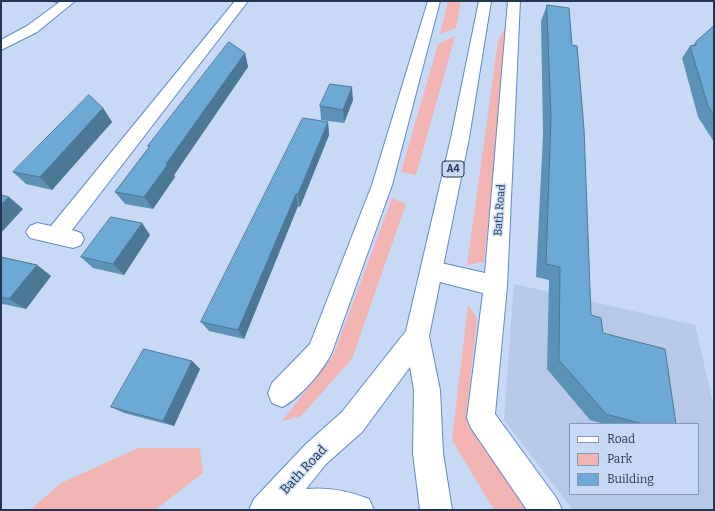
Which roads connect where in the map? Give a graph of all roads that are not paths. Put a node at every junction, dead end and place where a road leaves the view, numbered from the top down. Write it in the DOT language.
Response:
graph roads {
  1 [pos="64,1"];
  2 [pos="242,1"];
  3 [pos="434,1"];
  4 [pos="485,1"];
  5 [pos="514,1"];
  6 [pos="1,46"];
  7 [pos="55,236"];
  8 [pos="432,271"];
  9 [pos="495,286"];
  10 [pos="417,336"];
  11 [pos="282,393"];
  12 [pos="266,510"];
  13 [pos="280,510"];
  14 [pos="358,510"];
  15 [pos="436,510"];
  16 [pos="546,510"];
  1 -- 6 [label="street"];
  2 -- 7 [label="street"];
  3 -- 11 [label="street"];
  4 -- 8 [label="street, Bath Road / A4"];
  5 -- 9 [label="street, Bath Road"];
  8 -- 9 [label="street"];
  8 -- 10 [label="street, Bath Road / A4"];
  9 -- 16 [label="street, Bath Road"];
  10 -- 12 [label="street, Bath Road / A4"];
  10 -- 15 [label="street, Bath Road / A4"];
  13 -- 14 [label="street"];
}
